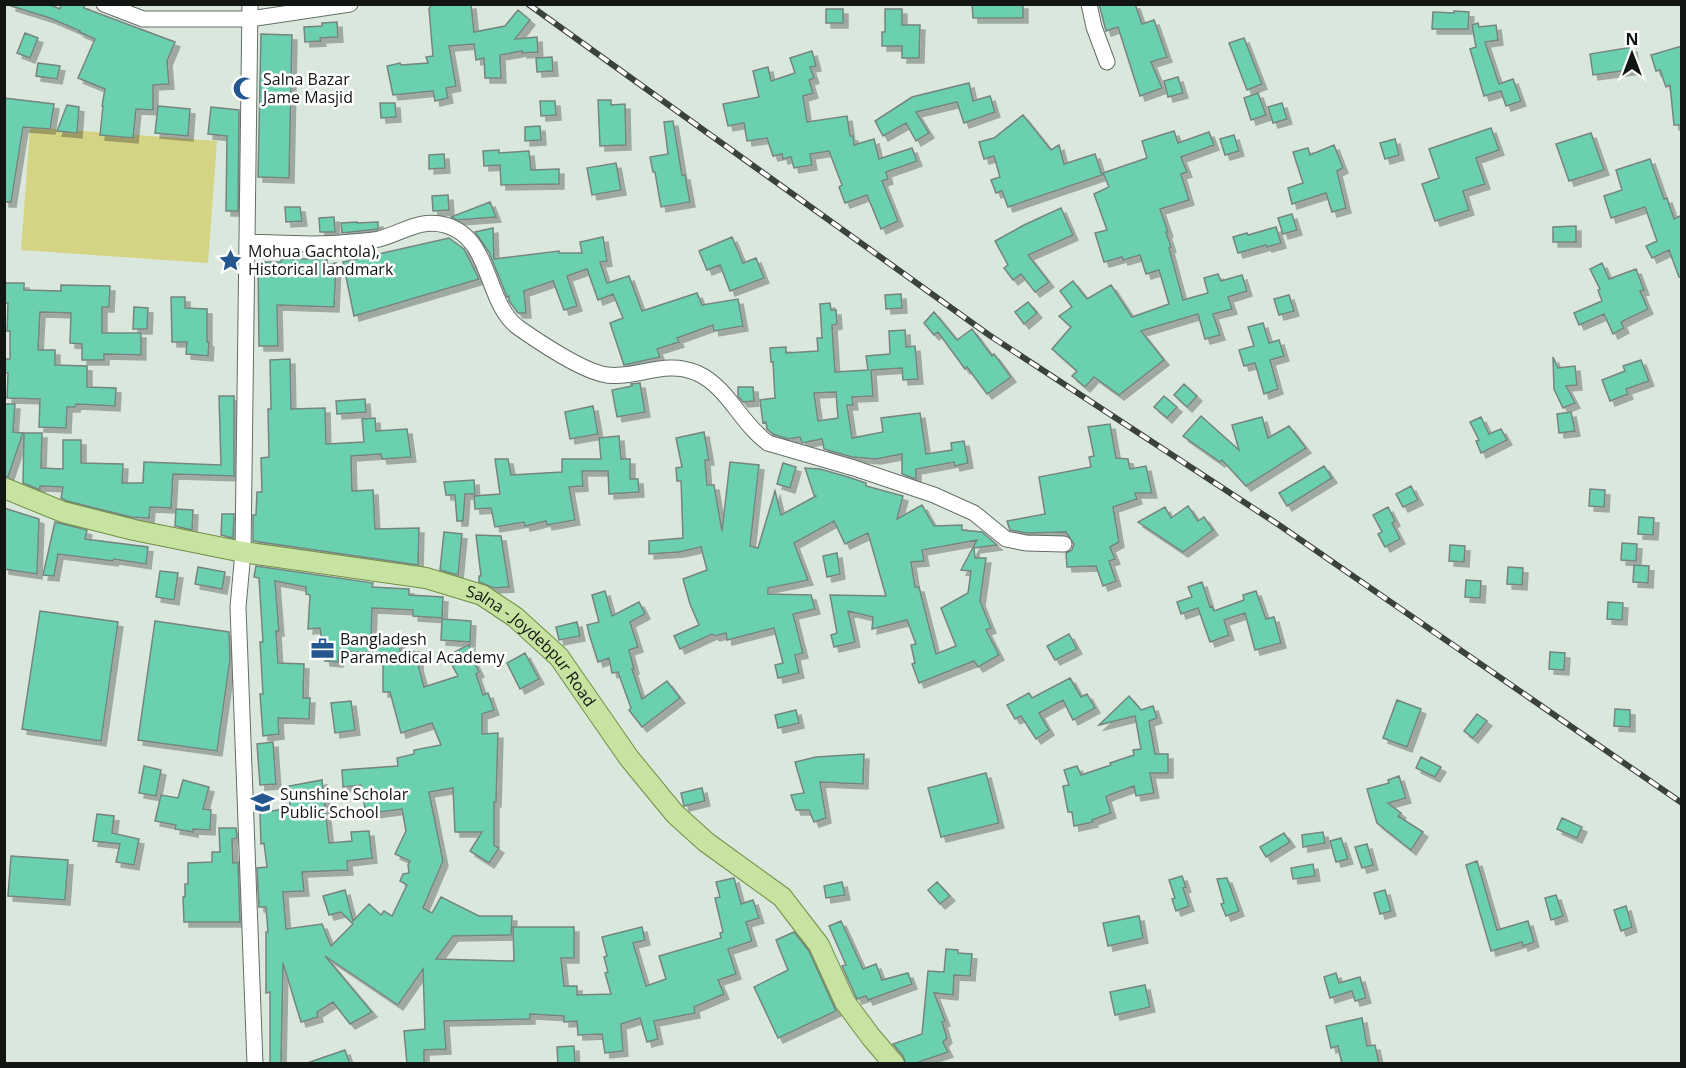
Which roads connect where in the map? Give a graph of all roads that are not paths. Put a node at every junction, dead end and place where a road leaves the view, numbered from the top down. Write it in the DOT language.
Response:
graph roads {
  1 [pos="104,4"];
  2 [pos="350,4"];
  3 [pos="1089,4"];
  4 [pos="250,12"];
  5 [pos="1107,62"];
  6 [pos="247,242"];
  7 [pos="4,488"];
  8 [pos="1064,544"];
  9 [pos="243,552"];
  10 [pos="255,1064"];
  11 [pos="894,1064"];
  1 -- 4 [label="street"];
  2 -- 4 [label="street"];
  3 -- 5 [label="street"];
  4 -- 6 [label="street"];
  6 -- 8 [label="street"];
  6 -- 9 [label="street"];
  7 -- 9 [label="main road, Salna - Joydebpur Road"];
  9 -- 10 [label="street"];
  9 -- 11 [label="main road, Salna - Joydebpur Road"];
}
